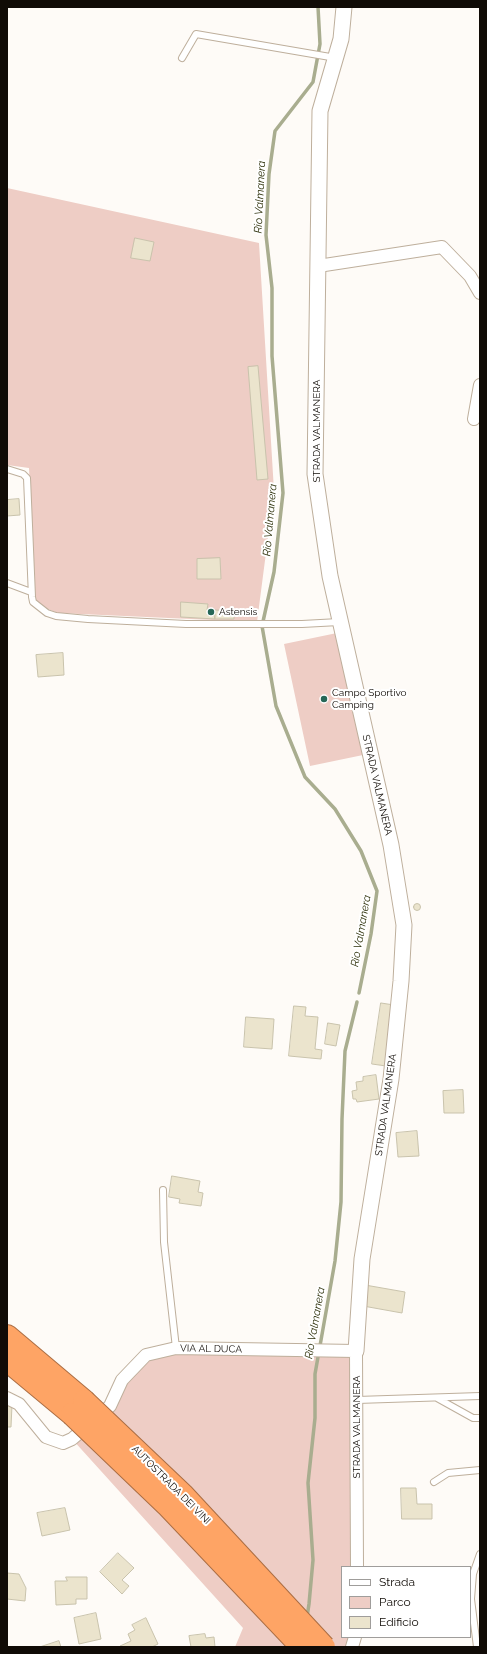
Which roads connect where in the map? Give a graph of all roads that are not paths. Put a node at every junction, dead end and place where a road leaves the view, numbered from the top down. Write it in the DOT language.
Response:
graph roads {
  1 [pos="344,7"];
  2 [pos="330,57"];
  3 [pos="182,58"];
  4 [pos="318,266"];
  5 [pos="480,293"];
  6 [pos="480,385"];
  7 [pos="474,418"];
  8 [pos="7,469"];
  9 [pos="7,583"];
  10 [pos="31,592"];
  11 [pos="341,622"];
  12 [pos="163,1190"];
  13 [pos="7,1336"];
  14 [pos="176,1348"];
  15 [pos="356,1351"];
  16 [pos="7,1360"];
  17 [pos="480,1396"];
  18 [pos="436,1397"];
  19 [pos="7,1398"];
  20 [pos="357,1400"];
  21 [pos="78,1407"];
  22 [pos="480,1418"];
  23 [pos="480,1470"];
  24 [pos="434,1482"];
  25 [pos="480,1554"];
  26 [pos="358,1566"];
  27 [pos="302,1647"];
  28 [pos="324,1647"];
  29 [pos="478,1647"];
  1 -- 2 [label="street, STRADA VALMANERA"];
  2 -- 3 [label="lane"];
  2 -- 4 [label="street, STRADA VALMANERA"];
  4 -- 5 [label="street"];
  4 -- 11 [label="street, STRADA VALMANERA"];
  6 -- 7 [label="street"];
  8 -- 10 [label="lane"];
  9 -- 10 [label="lane"];
  10 -- 11 [label="lane"];
  11 -- 15 [label="street, STRADA VALMANERA"];
  12 -- 14 [label="lane"];
  13 -- 21 [label="highway, AUTOSTRADA DEI VINI"];
  14 -- 15 [label="street, VIA AL DUCA"];
  14 -- 19 [label="street, VIA AL DUCA"];
  15 -- 20 [label="street, STRADA VALMANERA"];
  16 -- 21 [label="highway, AUTOSTRADA DEI VINI"];
  17 -- 18 [label="lane"];
  18 -- 20 [label="lane"];
  18 -- 22 [label="lane"];
  20 -- 26 [label="street, STRADA VALMANERA"];
  21 -- 27 [label="highway, AUTOSTRADA DEI VINI, bridge"];
  21 -- 28 [label="highway, AUTOSTRADA DEI VINI, bridge"];
  23 -- 24 [label="lane"];
  25 -- 29 [label="lane"];
}
